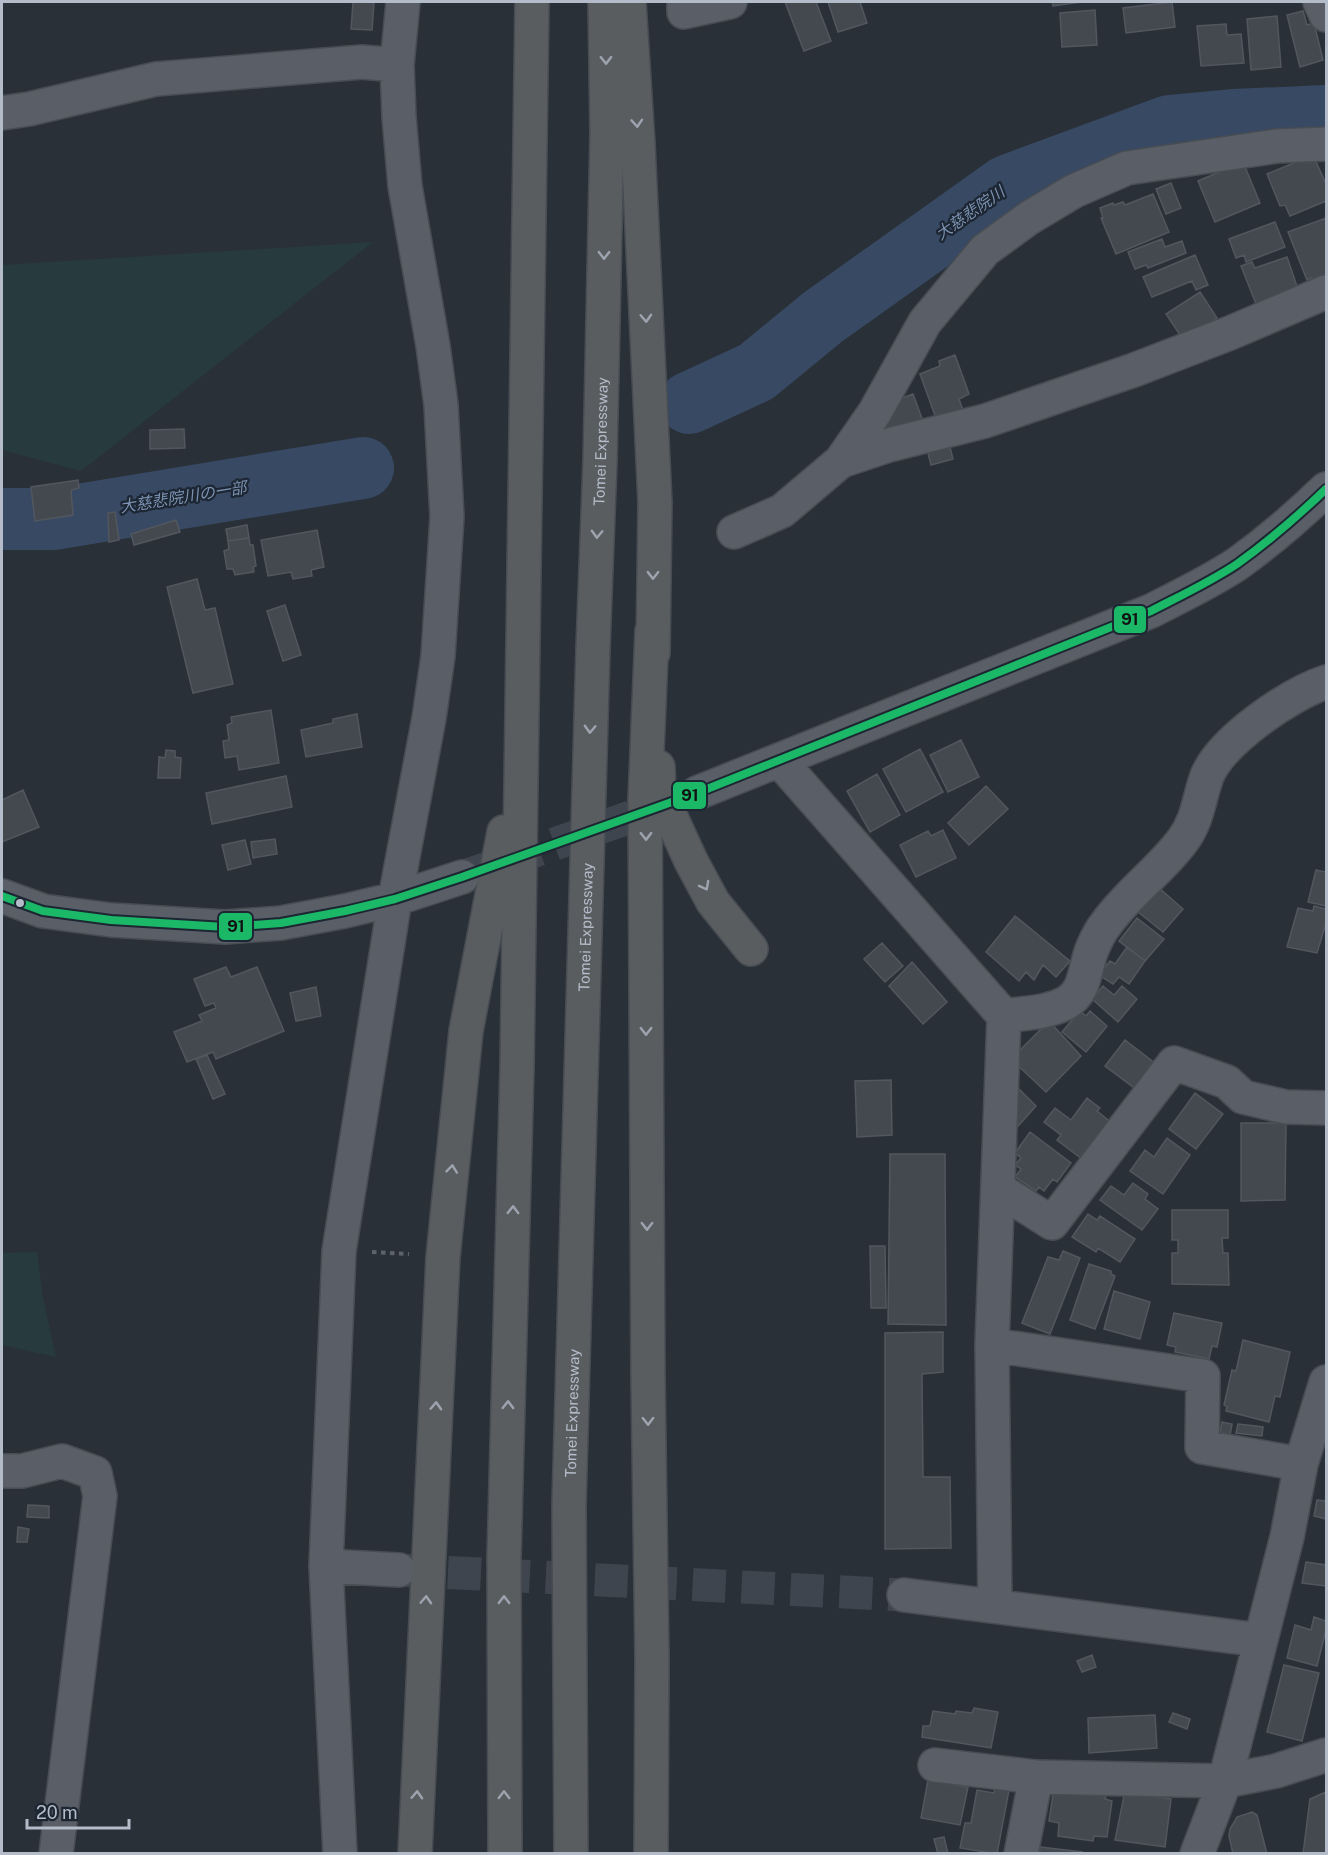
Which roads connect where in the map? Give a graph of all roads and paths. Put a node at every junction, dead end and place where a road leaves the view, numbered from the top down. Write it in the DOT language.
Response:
graph roads {
  1 [pos="403,2"];
  2 [pos="532,2"];
  3 [pos="605,2"];
  4 [pos="629,2"];
  5 [pos="684,2"];
  6 [pos="730,2"];
  7 [pos="1320,2"];
  8 [pos="1326,15"];
  9 [pos="397,65"];
  10 [pos="2,113"];
  11 [pos="1326,144"];
  12 [pos="1326,292"];
  13 [pos="841,461"];
  14 [pos="1326,489"];
  15 [pos="734,532"];
  16 [pos="652,631"];
  17 [pos="1326,682"];
  18 [pos="521,748"];
  19 [pos="780,761"];
  20 [pos="697,793"];
  21 [pos="462,877"];
  22 [pos="2,896"];
  23 [pos="395,899"];
  24 [pos="751,949"];
  25 [pos="1004,1016"];
  26 [pos="1326,1108"];
  27 [pos="998,1189"];
  28 [pos="992,1345"];
  29 [pos="1326,1382"];
  30 [pos="1301,1464"];
  31 [pos="2,1471"];
  32 [pos="326,1566"];
  33 [pos="399,1570"];
  34 [pos="904,1595"];
  35 [pos="995,1605"];
  36 [pos="1260,1640"];
  37 [pos="1326,1755"];
  38 [pos="935,1766"];
  39 [pos="1036,1777"];
  40 [pos="1225,1781"];
  41 [pos="57,1854"];
  42 [pos="340,1854"];
  43 [pos="415,1854"];
  44 [pos="505,1854"];
  45 [pos="571,1854"];
  46 [pos="651,1854"];
  47 [pos="1021,1854"];
  48 [pos="1197,1854"];
  1 -- 9 [label="street"];
  2 -- 18 [label="highway"];
  3 -- 45 [label="highway, Tomei Expressway, one-way"];
  4 -- 16 [label="highway, one-way"];
  5 -- 6 [label="street"];
  7 -- 8 [label="street"];
  9 -- 10 [label="street"];
  9 -- 23 [label="street"];
  11 -- 13 [label="street"];
  12 -- 13 [label="street"];
  13 -- 15 [label="street"];
  14 -- 19 [label="street"];
  16 -- 24 [label="highway, one-way"];
  16 -- 46 [label="highway, one-way"];
  17 -- 25 [label="street"];
  43 -- 18 [label="highway, one-way"];
  44 -- 18 [label="highway, one-way"];
  19 -- 20 [label="street"];
  19 -- 25 [label="street"];
  21 -- 23 [label="street"];
  22 -- 23 [label="street"];
  23 -- 32 [label="street"];
  25 -- 27 [label="street"];
  26 -- 27 [label="street"];
  27 -- 28 [label="street"];
  28 -- 30 [label="street"];
  28 -- 35 [label="street"];
  29 -- 30 [label="street"];
  30 -- 36 [label="street"];
  31 -- 41 [label="street"];
  32 -- 33 [label="street"];
  32 -- 42 [label="street"];
  34 -- 35 [label="street"];
  35 -- 36 [label="street"];
  36 -- 40 [label="street"];
  37 -- 40 [label="street"];
  38 -- 39 [label="street"];
  39 -- 40 [label="street"];
  39 -- 47 [label="street"];
  40 -- 48 [label="street"];
}
